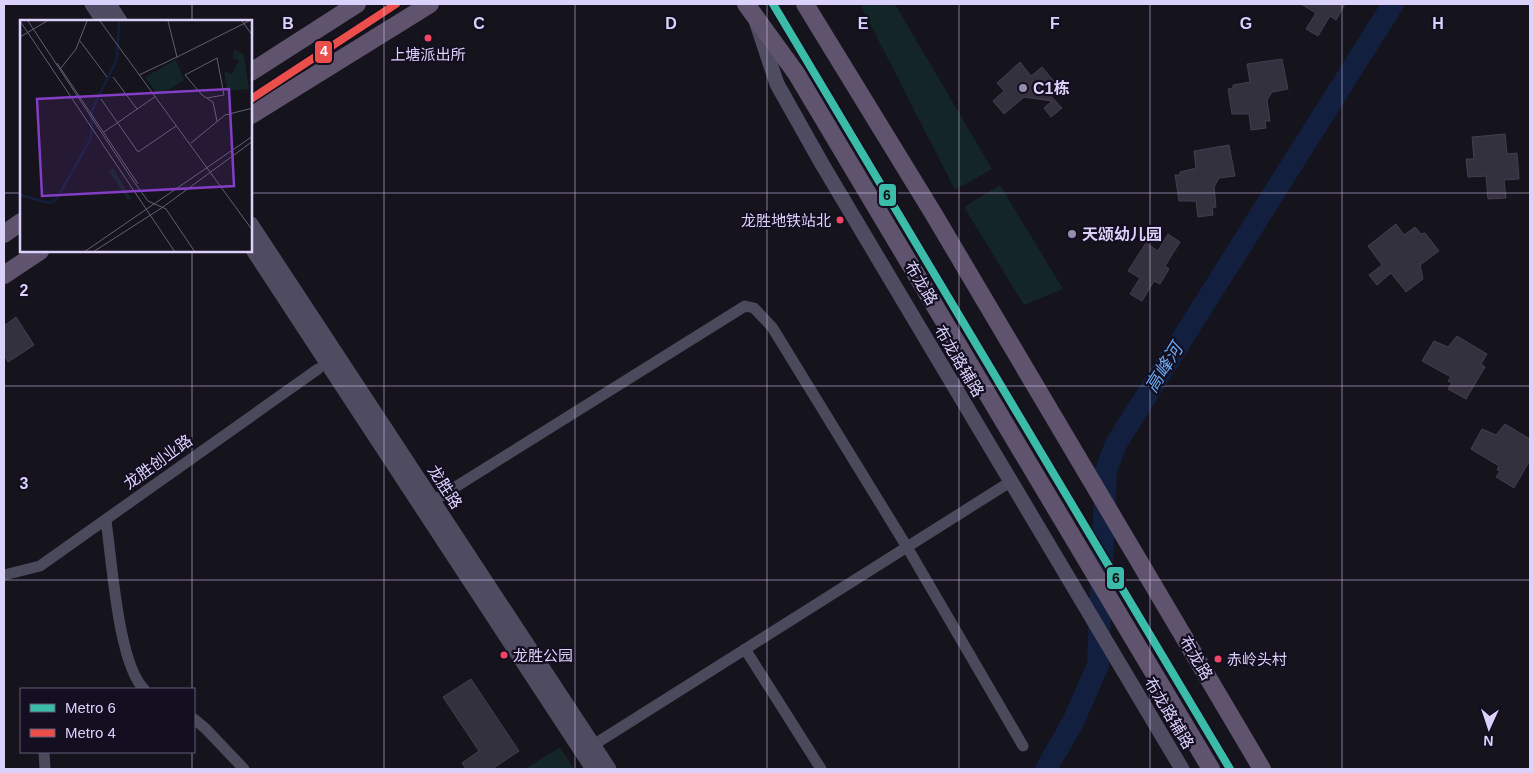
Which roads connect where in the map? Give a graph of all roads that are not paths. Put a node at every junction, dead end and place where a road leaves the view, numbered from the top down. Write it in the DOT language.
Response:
graph roads {
  1 [pos="92,4"];
  2 [pos="109,4"];
  3 [pos="358,4"];
  4 [pos="430,4"];
  5 [pos="746,4"];
  6 [pos="805,4"];
  7 [pos="103,20"];
  8 [pos="119,20"];
  9 [pos="756,20"];
  10 [pos="252,71"];
  11 [pos="252,114"];
  12 [pos="20,223"];
  13 [pos="252,226"];
  14 [pos="4,234"];
  15 [pos="252,250"];
  16 [pos="38,252"];
  17 [pos="4,275"];
  18 [pos="322,366"];
  19 [pos="1010,482"];
  20 [pos="432,501"];
  21 [pos="106,521"];
  22 [pos="907,547"];
  23 [pos="4,575"];
  24 [pos="745,649"];
  25 [pos="143,688"];
  26 [pos="195,720"];
  27 [pos="1023,746"];
  28 [pos="587,748"];
  29 [pos="44,753"];
  30 [pos="45,769"];
  31 [pos="244,769"];
  32 [pos="593,769"];
  33 [pos="609,769"];
  34 [pos="821,769"];
  35 [pos="1182,769"];
  36 [pos="1211,769"];
  37 [pos="1262,769"];
  1 -- 7 [label="main road"];
  2 -- 8 [label="main road"];
  3 -- 10 [label="main road"];
  4 -- 11 [label="main road"];
  5 -- 9 [label="main road, 布龙路"];
  6 -- 37 [label="main road, 布龙路"];
  9 -- 19 [label="main road, 布龙路辅路"];
  9 -- 36 [label="main road, 布龙路"];
  12 -- 14 [label="main road"];
  13 -- 20 [label="main road, 龙胜路"];
  15 -- 18 [label="main road, 龙胜路"];
  16 -- 17 [label="main road"];
  18 -- 21 [label="street, 龙胜创业路"];
  18 -- 28 [label="main road, 龙胜路"];
  19 -- 22 [label="street"];
  19 -- 35 [label="main road, 布龙路辅路"];
  20 -- 22 [label="street"];
  20 -- 28 [label="main road, 龙胜路"];
  21 -- 23 [label="street, 龙胜创业路"];
  21 -- 25 [label="street"];
  22 -- 24 [label="street"];
  22 -- 27 [label="street"];
  24 -- 28 [label="street"];
  24 -- 34 [label="street"];
  26 -- 31 [label="street"];
  28 -- 32 [label="main road, 龙胜路"];
  28 -- 33 [label="main road, 龙胜路"];
  29 -- 30 [label="street"];
}
